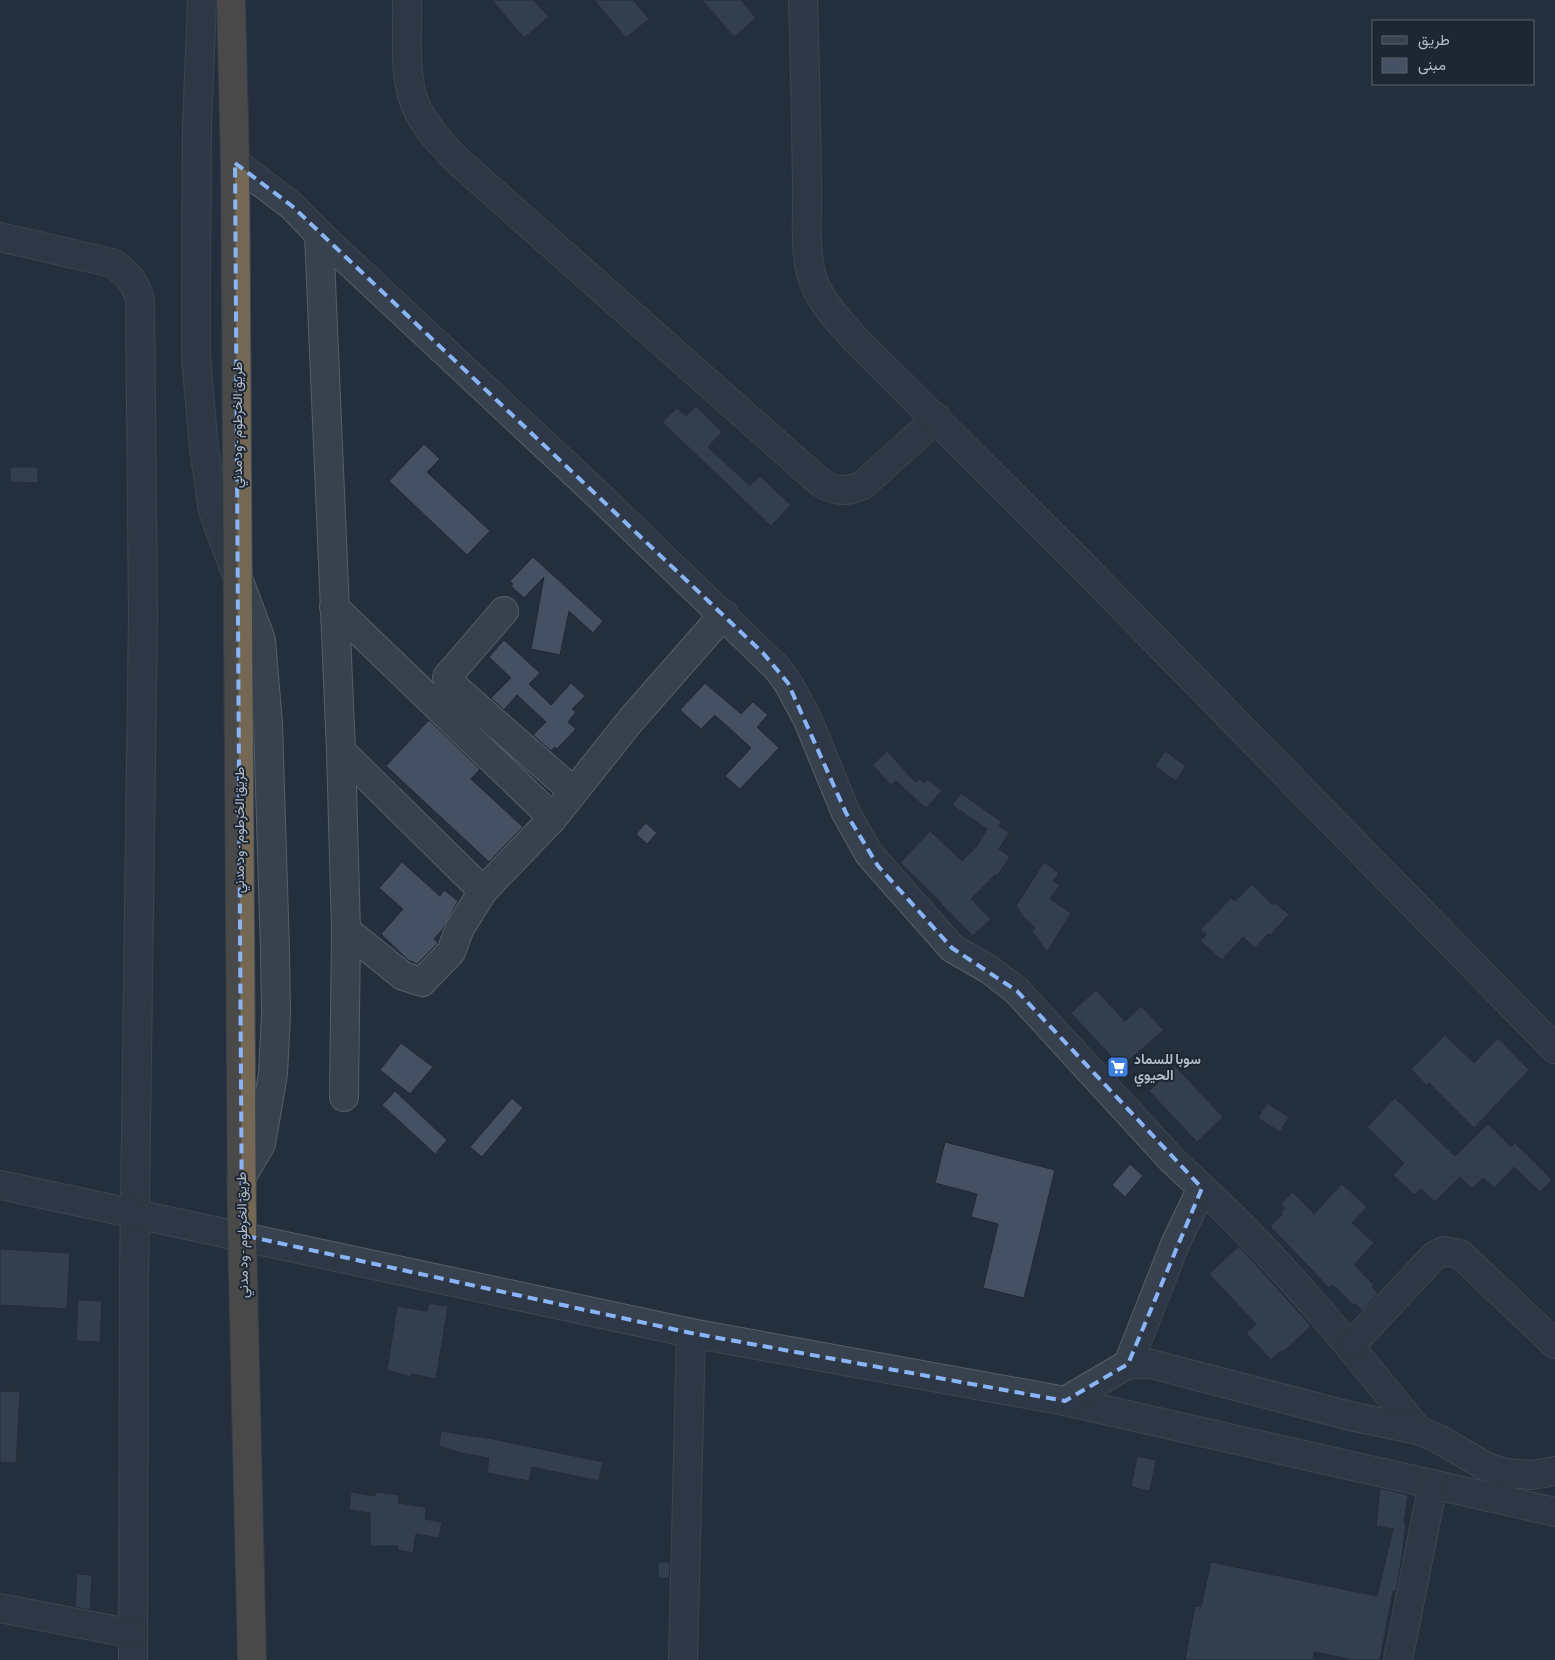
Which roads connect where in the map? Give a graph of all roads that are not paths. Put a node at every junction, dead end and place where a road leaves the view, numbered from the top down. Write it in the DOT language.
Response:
graph roads {
  1 [pos="202,0"];
  2 [pos="231,0"];
  3 [pos="407,0"];
  4 [pos="803,0"];
  5 [pos="235,163"];
  6 [pos="319,234"];
  7 [pos="0,237"];
  8 [pos="937,418"];
  9 [pos="238,581"];
  10 [pos="334,607"];
  11 [pos="504,611"];
  12 [pos="724,614"];
  13 [pos="341,751"];
  14 [pos="573,790"];
  15 [pos="553,818"];
  16 [pos="483,890"];
  17 [pos="346,930"];
  18 [pos="1555,1049"];
  19 [pos="344,1097"];
  20 [pos="241,1178"];
  21 [pos="0,1185"];
  22 [pos="1202,1188"];
  23 [pos="134,1213"];
  24 [pos="242,1235"];
  25 [pos="690,1333"];
  26 [pos="1555,1344"];
  27 [pos="1350,1346"];
  28 [pos="1128,1364"];
  29 [pos="1065,1401"];
  30 [pos="1418,1430"];
  31 [pos="1555,1471"];
  32 [pos="1433,1484"];
  33 [pos="1555,1512"];
  34 [pos="0,1608"];
  35 [pos="133,1647"];
  36 [pos="252,1660"];
  37 [pos="683,1660"];
  38 [pos="1398,1660"];
  1 -- 9 [label="street"];
  2 -- 5 [label="highway, طريق الخرطوم - ود مدني"];
  3 -- 8 [label="street"];
  4 -- 8 [label="street"];
  5 -- 6 [label="street"];
  5 -- 9 [label="highway, طريق الخرطوم - ود مدني"];
  6 -- 10 [label="street"];
  6 -- 12 [label="street"];
  7 -- 23 [label="street"];
  8 -- 18 [label="street"];
  9 -- 20 [label="highway, طريق الخرطوم - ود مدني"];
  9 -- 20 [label="street"];
  10 -- 13 [label="street"];
  10 -- 15 [label="street"];
  11 -- 14 [label="street"];
  12 -- 14 [label="street"];
  12 -- 22 [label="street"];
  13 -- 16 [label="street"];
  13 -- 17 [label="street"];
  14 -- 15 [label="street"];
  15 -- 16 [label="street"];
  16 -- 17 [label="street"];
  17 -- 19 [label="street"];
  20 -- 24 [label="highway, طريق الخرطوم - ود مدني"];
  21 -- 23 [label="street"];
  22 -- 27 [label="street"];
  22 -- 28 [label="street"];
  23 -- 24 [label="street"];
  23 -- 35 [label="street"];
  24 -- 25 [label="street"];
  24 -- 36 [label="highway, طريق الخرطوم - ود مدني"];
  25 -- 29 [label="street"];
  25 -- 37 [label="street"];
  26 -- 27 [label="street"];
  27 -- 30 [label="street"];
  28 -- 29 [label="street"];
  28 -- 30 [label="street"];
  29 -- 32 [label="street"];
  30 -- 31 [label="street"];
  32 -- 33 [label="street"];
  32 -- 38 [label="street"];
  34 -- 35 [label="street"];
}
